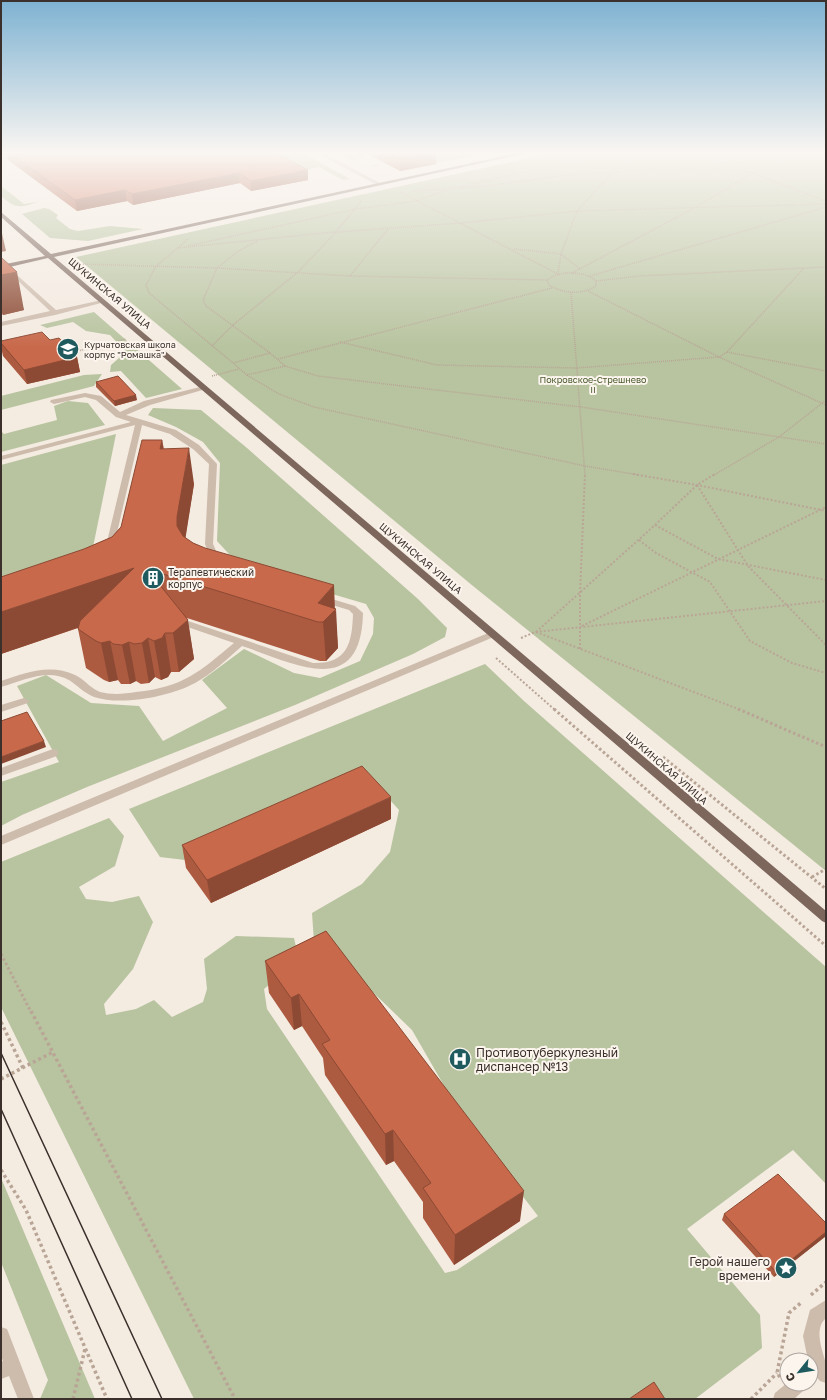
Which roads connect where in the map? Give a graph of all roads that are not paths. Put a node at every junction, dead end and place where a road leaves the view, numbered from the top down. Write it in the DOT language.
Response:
graph roads {
  1 [pos="4,216"];
  2 [pos="231,216"];
  3 [pos="49,256"];
  4 [pos="1,267"];
  5 [pos="1,282"];
  6 [pos="102,302"];
  7 [pos="54,313"];
  8 [pos="1,324"];
  9 [pos="204,388"];
  10 [pos="54,402"];
  11 [pos="119,415"];
  12 [pos="139,422"];
  13 [pos="1,458"];
  14 [pos="107,559"];
  15 [pos="228,568"];
  16 [pos="315,597"];
  17 [pos="179,621"];
  18 [pos="493,634"];
  19 [pos="241,642"];
  20 [pos="1,684"];
  21 [pos="24,701"];
  22 [pos="1,709"];
  23 [pos="53,753"];
  24 [pos="1,772"];
  25 [pos="1,841"];
  26 [pos="826,918"];
  27 [pos="826,1308"];
  28 [pos="1,1335"];
  29 [pos="814,1352"];
  30 [pos="6,1368"];
  31 [pos="789,1392"];
  32 [pos="26,1399"];
  33 [pos="781,1399"];
  1 -- 3 [label="main road, ЩУКИНСКАЯ УЛИЦА"];
  2 -- 3 [label="main road"];
  3 -- 4 [label="main road"];
  3 -- 6 [label="main road, ЩУКИНСКАЯ УЛИЦА"];
  5 -- 7 [label="street"];
  6 -- 7 [label="street"];
  6 -- 9 [label="main road, ЩУКИНСКАЯ УЛИЦА"];
  7 -- 8 [label="street"];
  9 -- 11 [label="street"];
  9 -- 18 [label="main road, ЩУКИНСКАЯ УЛИЦА"];
  10 -- 11 [label="street"];
  11 -- 12 [label="street"];
  12 -- 13 [label="street"];
  12 -- 14 [label="street"];
  12 -- 15 [label="street"];
  16 -- 19 [label="street"];
  17 -- 19 [label="street"];
  18 -- 25 [label="street"];
  18 -- 26 [label="main road, ЩУКИНСКАЯ УЛИЦА"];
  19 -- 20 [label="street"];
  21 -- 22 [label="street"];
  23 -- 24 [label="street"];
  27 -- 29 [label="street"];
  28 -- 30 [label="street"];
  30 -- 32 [label="street"];
  31 -- 33 [label="street"];
}
